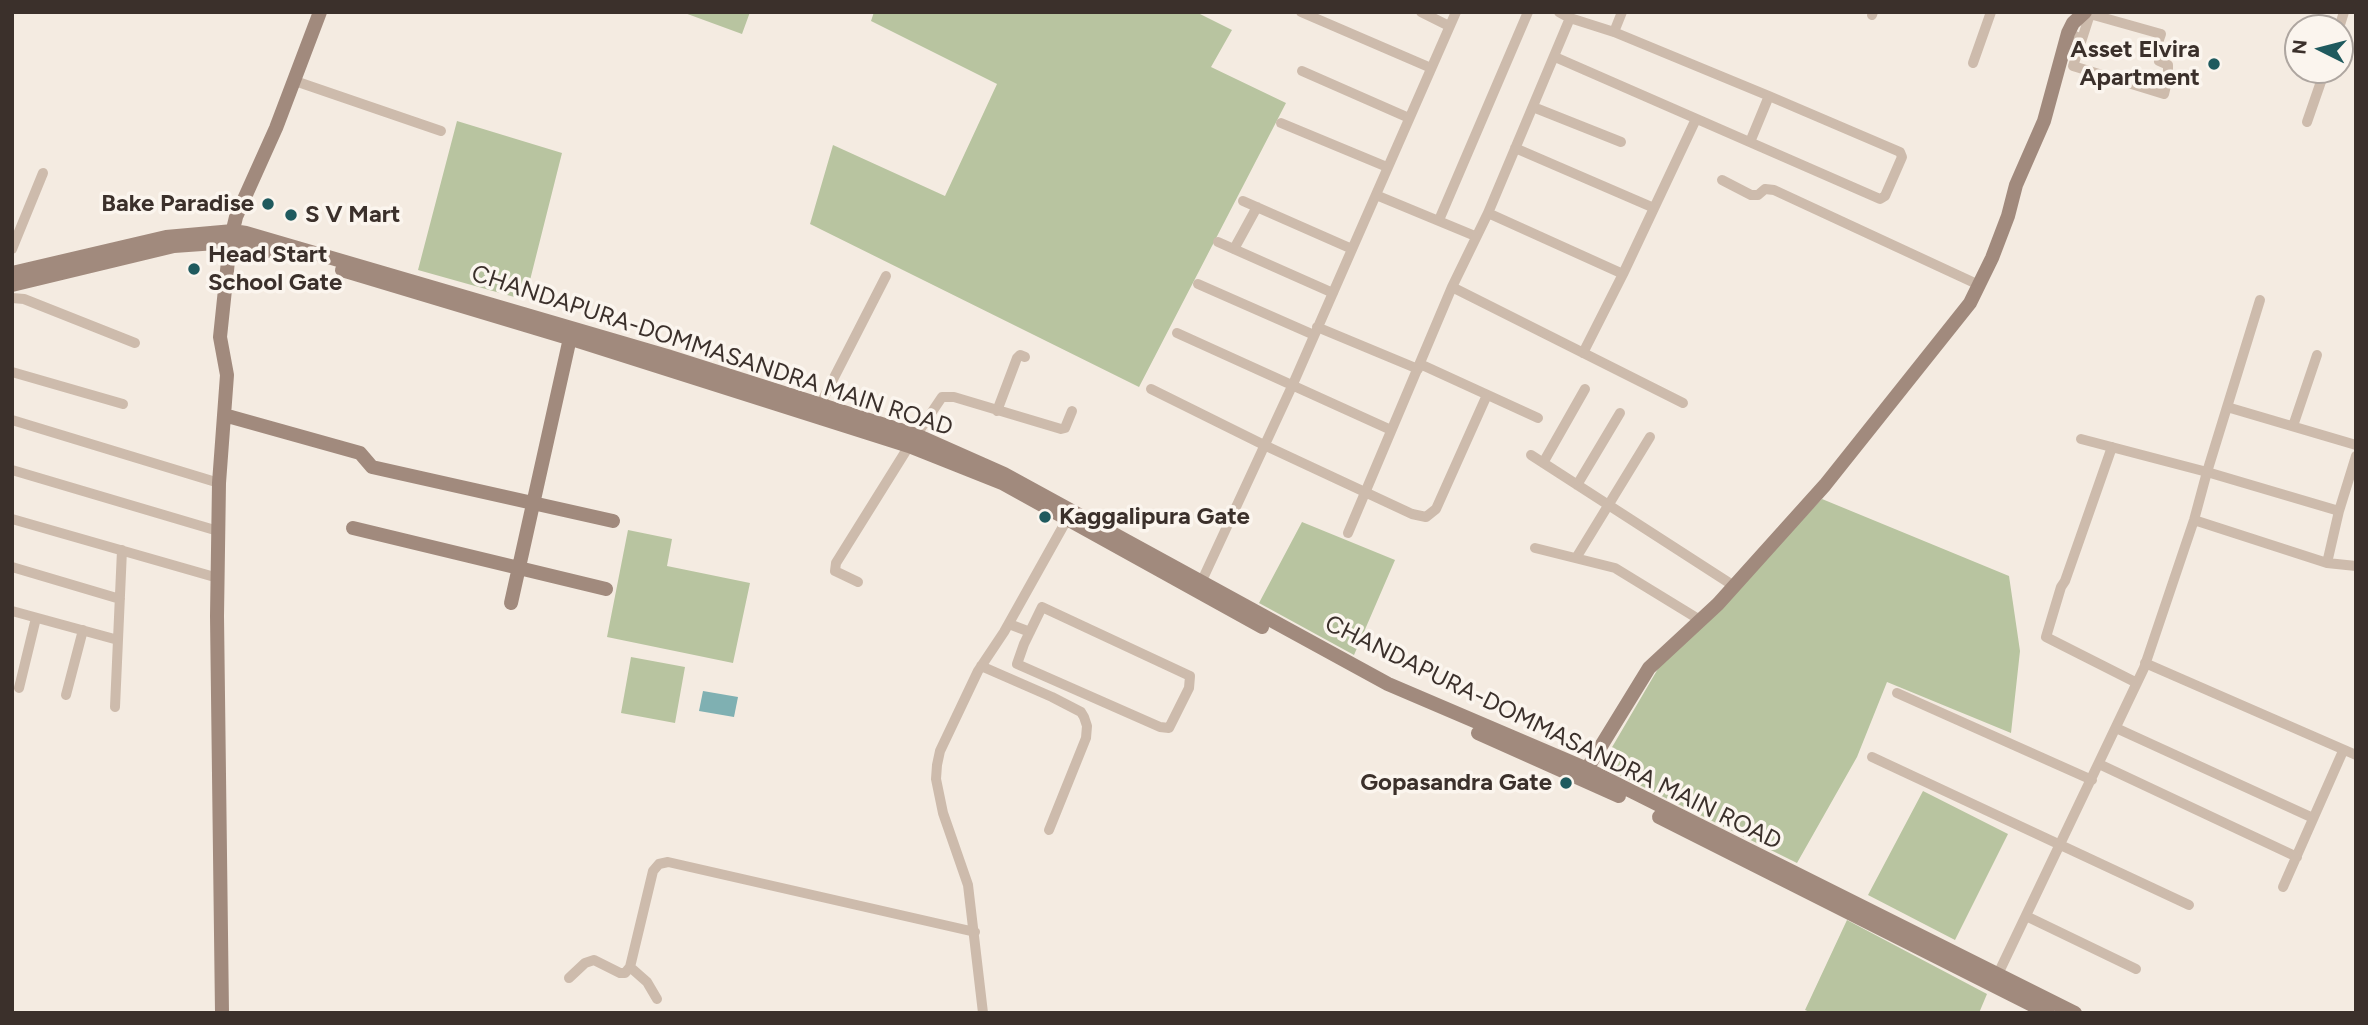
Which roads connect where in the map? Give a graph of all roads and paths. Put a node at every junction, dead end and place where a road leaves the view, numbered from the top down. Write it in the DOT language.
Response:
graph roads {
  1 [pos="320,12"];
  2 [pos="1301,12"];
  3 [pos="1421,12"];
  4 [pos="1456,12"];
  5 [pos="1528,12"];
  6 [pos="1559,12"];
  7 [pos="1622,12"];
  8 [pos="1991,12"];
  9 [pos="2080,13"];
  10 [pos="1570,18"];
  11 [pos="1449,26"];
  12 [pos="1614,32"];
  13 [pos="2075,36"];
  14 [pos="1555,57"];
  15 [pos="1973,63"];
  16 [pos="1431,68"];
  17 [pos="1302,71"];
  18 [pos="295,81"];
  19 [pos="2320,84"];
  20 [pos="1769,96"];
  21 [pos="1533,107"];
  22 [pos="1409,118"];
  23 [pos="1696,119"];
  24 [pos="2307,122"];
  25 [pos="1281,123"];
  26 [pos="441,131"];
  27 [pos="1621,142"];
  28 [pos="1750,142"];
  29 [pos="1515,148"];
  30 [pos="1387,167"];
  31 [pos="43,173"];
  32 [pos="1722,180"];
  33 [pos="1376,195"];
  34 [pos="1243,201"];
  35 [pos="1257,207"];
  36 [pos="1654,208"];
  37 [pos="1488,213"];
  38 [pos="1439,220"];
  39 [pos="1475,236"];
  40 [pos="231,237"];
  41 [pos="1218,242"];
  42 [pos="12,249"];
  43 [pos="1234,249"];
  44 [pos="1352,249"];
  45 [pos="12,273"];
  46 [pos="1623,274"];
  47 [pos="886,276"];
  48 [pos="1198,284"];
  49 [pos="12,285"];
  50 [pos="1979,285"];
  51 [pos="1451,287"];
  52 [pos="1333,293"];
  53 [pos="12,298"];
  54 [pos="2260,300"];
  55 [pos="1315,331"];
  56 [pos="1177,333"];
  57 [pos="570,338"];
  58 [pos="135,343"];
  59 [pos="1583,352"];
  60 [pos="2317,355"];
  61 [pos="1025,357"];
  62 [pos="1419,367"];
  63 [pos="12,372"];
  64 [pos="1293,384"];
  65 [pos="1151,388"];
  66 [pos="1585,389"];
  67 [pos="1487,395"];
  68 [pos="1683,403"];
  69 [pos="122,404"];
  70 [pos="820,405"];
  71 [pos="2227,407"];
  72 [pos="997,411"];
  73 [pos="1072,411"];
  74 [pos="1620,413"];
  75 [pos="224,415"];
  76 [pos="1538,418"];
  77 [pos="12,420"];
  78 [pos="2293,426"];
  79 [pos="1391,429"];
  80 [pos="1650,437"];
  81 [pos="2081,439"];
  82 [pos="913,441"];
  83 [pos="1264,445"];
  84 [pos="2356,445"];
  85 [pos="2112,447"];
  86 [pos="1531,455"];
  87 [pos="2356,456"];
  88 [pos="1543,463"];
  89 [pos="12,470"];
  90 [pos="2207,472"];
  91 [pos="219,483"];
  92 [pos="1577,485"];
  93 [pos="1365,492"];
  94 [pos="533,503"];
  95 [pos="1609,506"];
  96 [pos="2339,511"];
  97 [pos="1069,516"];
  98 [pos="12,519"];
  99 [pos="2194,520"];
  100 [pos="613,521"];
  101 [pos="353,528"];
  102 [pos="218,531"];
  103 [pos="1348,533"];
  104 [pos="1535,548"];
  105 [pos="122,550"];
  106 [pos="1576,558"];
  107 [pos="2327,563"];
  108 [pos="2356,566"];
  109 [pos="12,567"];
  110 [pos="518,568"];
  111 [pos="218,578"];
  112 [pos="858,582"];
  113 [pos="1734,586"];
  114 [pos="1199,588"];
  115 [pos="606,589"];
  116 [pos="120,599"];
  117 [pos="511,603"];
  118 [pos="12,611"];
  119 [pos="36,618"];
  120 [pos="1700,620"];
  121 [pos="1009,624"];
  122 [pos="83,631"];
  123 [pos="1030,632"];
  124 [pos="118,640"];
  125 [pos="2146,663"];
  126 [pos="981,666"];
  127 [pos="2137,682"];
  128 [pos="19,688"];
  129 [pos="1897,693"];
  130 [pos="66,695"];
  131 [pos="115,707"];
  132 [pos="2116,728"];
  133 [pos="2343,751"];
  134 [pos="2356,755"];
  135 [pos="1872,757"];
  136 [pos="2099,764"];
  137 [pos="1584,774"];
  138 [pos="2092,780"];
  139 [pos="2314,818"];
  140 [pos="1049,830"];
  141 [pos="2061,844"];
  142 [pos="2297,857"];
  143 [pos="2283,887"];
  144 [pos="2189,905"];
  145 [pos="2026,916"];
  146 [pos="975,932"];
  147 [pos="631,967"];
  148 [pos="2136,969"];
  149 [pos="1998,974"];
  150 [pos="569,978"];
  151 [pos="657,999"];
  152 [pos="222,1013"];
  153 [pos="983,1013"];
  154 [pos="2048,1013"];
  155 [pos="2075,1013"];
  1 -- 18 [label="main road"];
  2 -- 16 [label="street"];
  3 -- 11 [label="street"];
  4 -- 11 [label="street"];
  5 -- 38 [label="street"];
  6 -- 10 [label="street"];
  7 -- 12 [label="street"];
  8 -- 15 [label="street"];
  9 -- 13 [label="main road"];
  10 -- 12 [label="street"];
  10 -- 14 [label="street"];
  11 -- 16 [label="street"];
  12 -- 20 [label="street"];
  13 -- 13 [label="street"];
  13 -- 50 [label="main road"];
  14 -- 21 [label="street"];
  14 -- 23 [label="street"];
  16 -- 22 [label="street"];
  17 -- 22 [label="street"];
  18 -- 26 [label="street"];
  18 -- 40 [label="main road"];
  19 -- 24 [label="street"];
  20 -- 28 [label="street"];
  20 -- 28 [label="street"];
  21 -- 27 [label="street"];
  21 -- 29 [label="street"];
  22 -- 30 [label="street"];
  23 -- 28 [label="street"];
  23 -- 36 [label="street"];
  25 -- 30 [label="street"];
  29 -- 36 [label="street"];
  29 -- 37 [label="street"];
  30 -- 33 [label="street"];
  31 -- 42 [label="street"];
  32 -- 50 [label="street"];
  33 -- 38 [label="street"];
  33 -- 44 [label="street"];
  34 -- 35 [label="street"];
  35 -- 43 [label="street"];
  35 -- 44 [label="street"];
  36 -- 46 [label="street"];
  37 -- 39 [label="street"];
  37 -- 46 [label="street"];
  38 -- 39 [label="street"];
  39 -- 51 [label="street"];
  40 -- 45 [label="main road, CHANDAPURA-DOMMASANDRA MAIN ROAD"];
  40 -- 49 [label="main road, CHANDAPURA-DOMMASANDRA MAIN ROAD"];
  40 -- 57 [label="main road, CHANDAPURA-DOMMASANDRA MAIN ROAD"];
  40 -- 70 [label="main road, CHANDAPURA-DOMMASANDRA MAIN ROAD"];
  40 -- 75 [label="main road"];
  41 -- 43 [label="street"];
  43 -- 52 [label="street"];
  44 -- 52 [label="street"];
  46 -- 59 [label="street"];
  47 -- 70 [label="street"];
  48 -- 55 [label="street"];
  50 -- 113 [label="main road"];
  51 -- 59 [label="street"];
  51 -- 62 [label="street"];
  52 -- 55 [label="street"];
  53 -- 58 [label="street"];
  54 -- 71 [label="street"];
  55 -- 62 [label="street"];
  55 -- 64 [label="street"];
  56 -- 64 [label="street"];
  57 -- 82 [label="main road, CHANDAPURA-DOMMASANDRA MAIN ROAD"];
  57 -- 94 [label="main road"];
  59 -- 68 [label="street"];
  60 -- 78 [label="street"];
  61 -- 72 [label="street"];
  62 -- 67 [label="street"];
  62 -- 79 [label="street"];
  63 -- 69 [label="street"];
  64 -- 79 [label="street"];
  64 -- 83 [label="street"];
  65 -- 83 [label="street"];
  66 -- 88 [label="street"];
  67 -- 76 [label="street"];
  67 -- 93 [label="street"];
  70 -- 82 [label="main road, CHANDAPURA-DOMMASANDRA MAIN ROAD"];
  71 -- 78 [label="street"];
  71 -- 90 [label="street"];
  72 -- 73 [label="street"];
  72 -- 82 [label="street"];
  74 -- 92 [label="street"];
  75 -- 91 [label="main road"];
  75 -- 94 [label="main road"];
  77 -- 91 [label="street"];
  78 -- 84 [label="street"];
  79 -- 93 [label="street"];
  80 -- 95 [label="street"];
  81 -- 85 [label="street"];
  82 -- 97 [label="main road, CHANDAPURA-DOMMASANDRA MAIN ROAD"];
  82 -- 112 [label="street"];
  83 -- 93 [label="street"];
  83 -- 114 [label="street"];
  85 -- 90 [label="street"];
  85 -- 127 [label="street"];
  86 -- 88 [label="street"];
  87 -- 96 [label="street"];
  88 -- 92 [label="street"];
  89 -- 102 [label="street"];
  90 -- 96 [label="street"];
  90 -- 99 [label="street"];
  91 -- 102 [label="main road"];
  92 -- 95 [label="street"];
  93 -- 103 [label="street"];
  94 -- 100 [label="main road"];
  94 -- 110 [label="main road"];
  95 -- 106 [label="street"];
  95 -- 113 [label="street"];
  96 -- 107 [label="street"];
  97 -- 114 [label="main road, CHANDAPURA-DOMMASANDRA MAIN ROAD"];
  97 -- 121 [label="street"];
  98 -- 105 [label="street"];
  99 -- 107 [label="street"];
  99 -- 125 [label="street"];
  101 -- 110 [label="main road"];
  102 -- 111 [label="main road"];
  104 -- 106 [label="street"];
  105 -- 111 [label="street"];
  105 -- 116 [label="street"];
  106 -- 120 [label="street"];
  107 -- 108 [label="street"];
  109 -- 116 [label="street"];
  110 -- 115 [label="main road"];
  110 -- 117 [label="main road"];
  111 -- 152 [label="main road"];
  113 -- 120 [label="main road"];
  114 -- 137 [label="main road, CHANDAPURA-DOMMASANDRA MAIN ROAD"];
  116 -- 124 [label="street"];
  118 -- 119 [label="street"];
  119 -- 122 [label="street"];
  119 -- 128 [label="street"];
  120 -- 137 [label="main road"];
  121 -- 123 [label="street"];
  121 -- 126 [label="street"];
  122 -- 124 [label="street"];
  122 -- 130 [label="street"];
  123 -- 123 [label="street"];
  124 -- 131 [label="street"];
  125 -- 127 [label="street"];
  125 -- 133 [label="street"];
  126 -- 140 [label="street"];
  126 -- 146 [label="street"];
  127 -- 132 [label="street"];
  129 -- 138 [label="street"];
  132 -- 136 [label="street"];
  132 -- 139 [label="street"];
  133 -- 134 [label="street"];
  133 -- 139 [label="street"];
  135 -- 141 [label="street"];
  136 -- 138 [label="street"];
  136 -- 142 [label="street"];
  137 -- 149 [label="main road, CHANDAPURA-DOMMASANDRA MAIN ROAD"];
  137 -- 154 [label="main road, CHANDAPURA-DOMMASANDRA MAIN ROAD"];
  138 -- 141 [label="street"];
  139 -- 142 [label="street"];
  141 -- 144 [label="street"];
  141 -- 145 [label="street"];
  142 -- 143 [label="street"];
  145 -- 148 [label="street"];
  145 -- 149 [label="street"];
  146 -- 147 [label="street"];
  146 -- 153 [label="street"];
  147 -- 150 [label="street"];
  147 -- 151 [label="street"];
  149 -- 155 [label="main road, CHANDAPURA-DOMMASANDRA MAIN ROAD"];
}
